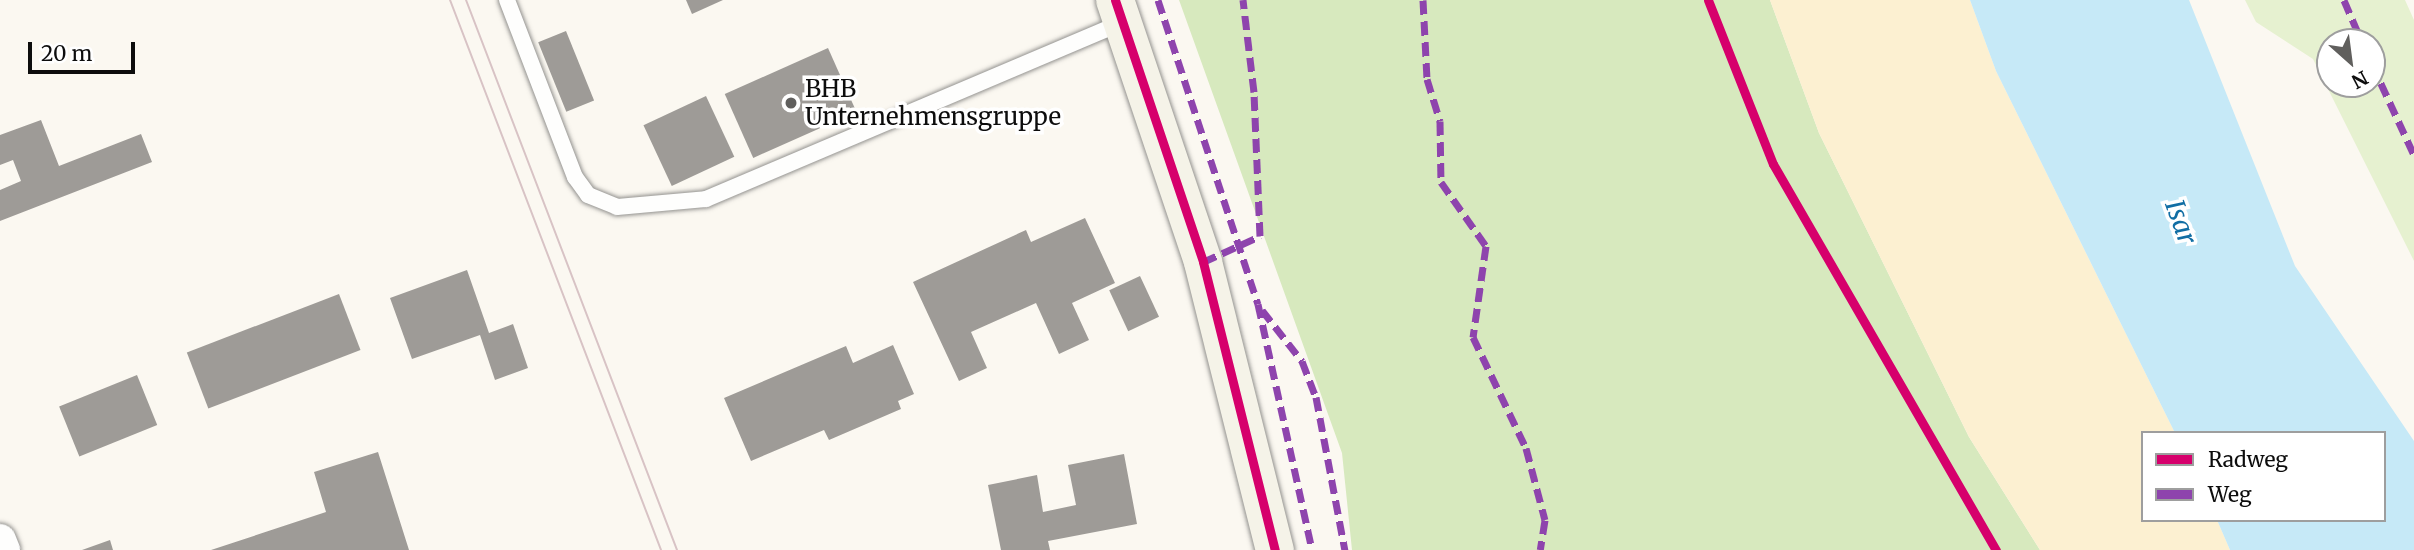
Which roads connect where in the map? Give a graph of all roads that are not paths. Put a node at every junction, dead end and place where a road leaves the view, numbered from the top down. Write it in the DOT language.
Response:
graph roads {
  1 [pos="507,0"];
  2 [pos="1119,11"];
  3 [pos="0,540"];
  4 [pos="4,550"];
  5 [pos="1275,550"];
  1 -- 2 [label="lane"];
  2 -- 5 [label="main road"];
  3 -- 4 [label="street"];
}
